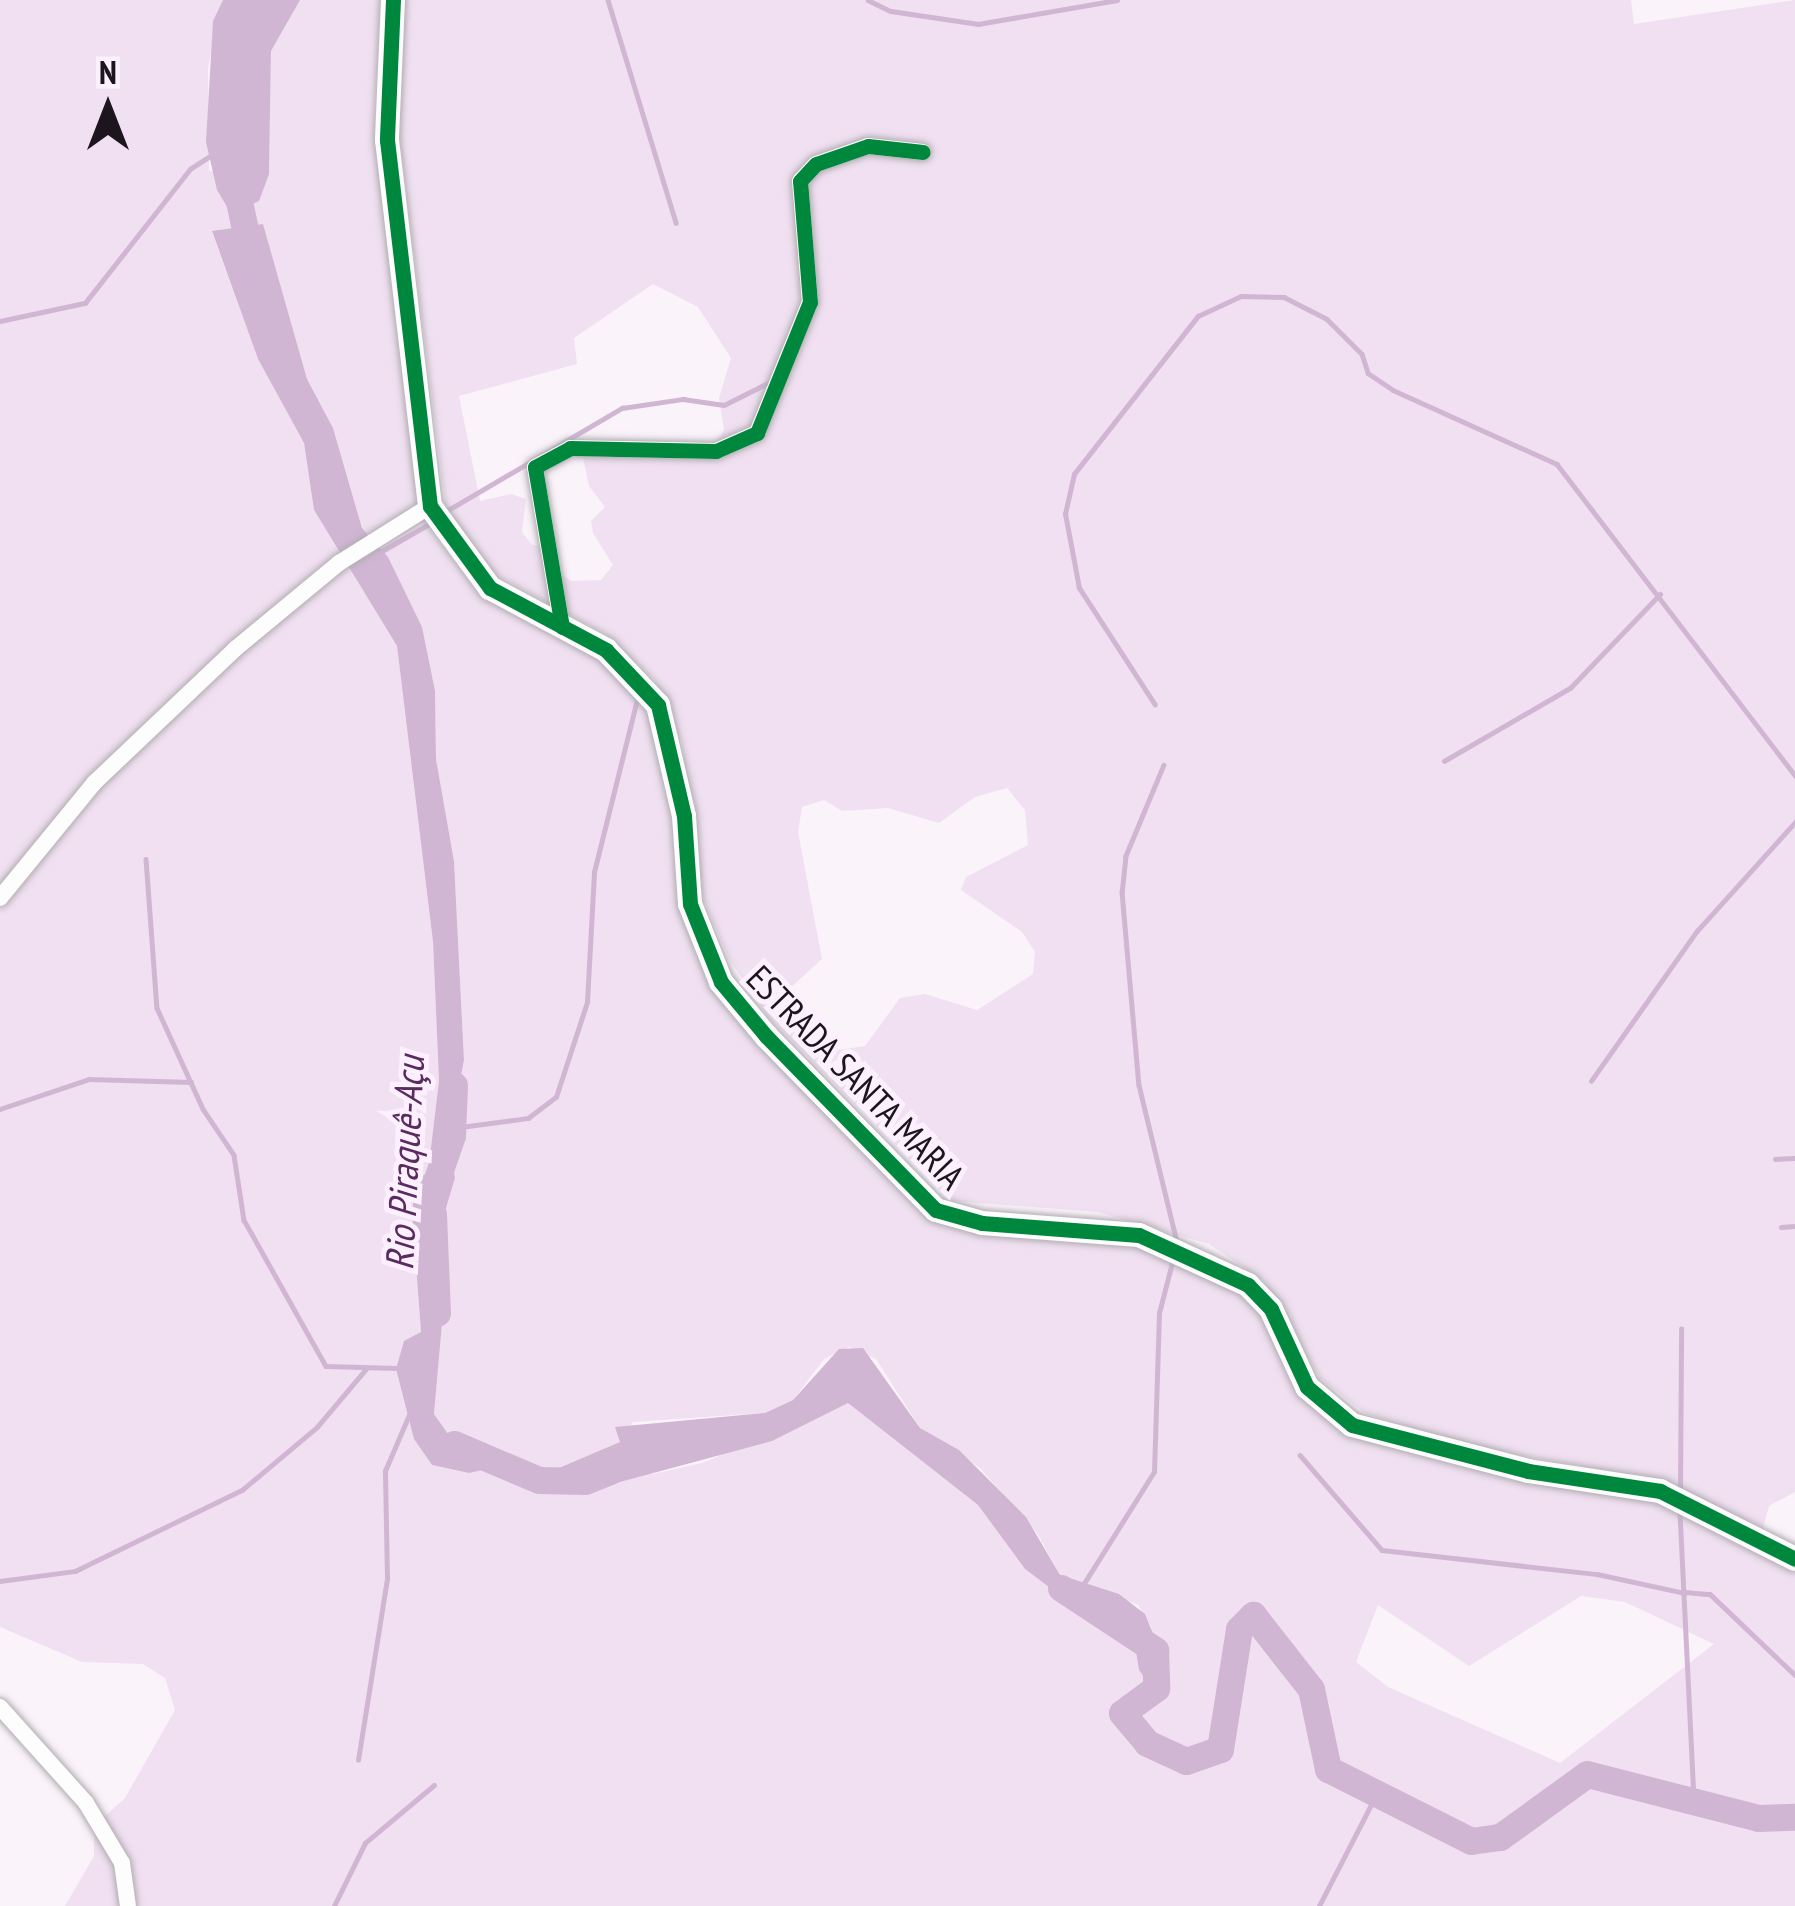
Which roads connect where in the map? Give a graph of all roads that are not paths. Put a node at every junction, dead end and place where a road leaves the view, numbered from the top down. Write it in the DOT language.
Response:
graph roads {
  1 [pos="393,0"];
  2 [pos="923,152"];
  3 [pos="430,506"];
  4 [pos="562,627"];
  5 [pos="0,898"];
  6 [pos="1795,1559"];
  7 [pos="0,1707"];
  8 [pos="128,1906"];
  1 -- 3 [label="street, ESTRADA SANTA MARIA"];
  2 -- 4 [label="street"];
  3 -- 4 [label="street, ESTRADA SANTA MARIA"];
  3 -- 5 [label="street"];
  4 -- 6 [label="street, ESTRADA SANTA MARIA"];
  7 -- 8 [label="street"];
}
